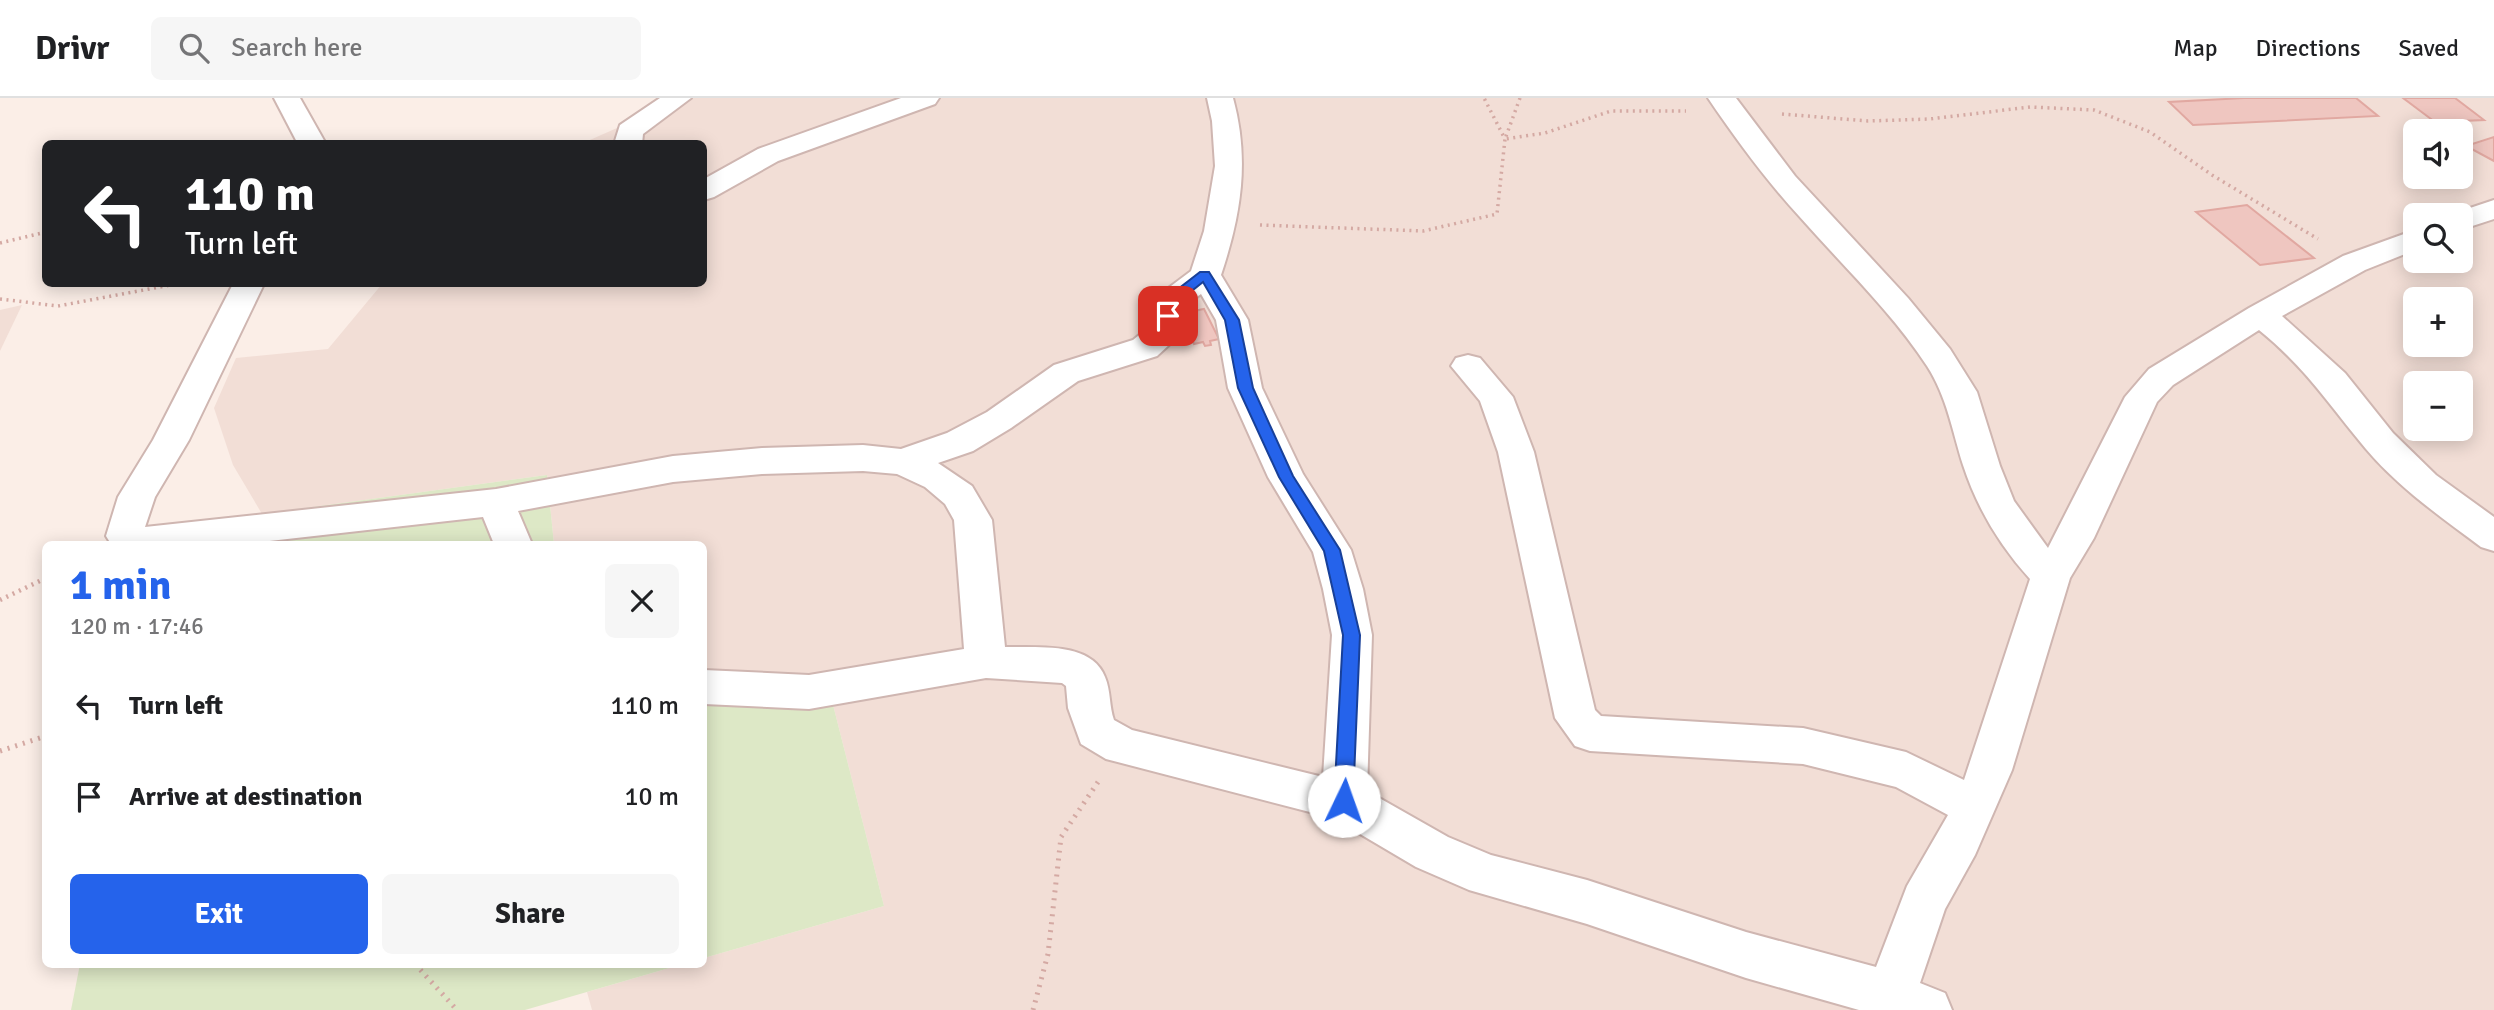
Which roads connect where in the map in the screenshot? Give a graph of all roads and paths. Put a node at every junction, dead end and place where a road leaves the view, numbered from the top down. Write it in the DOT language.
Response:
graph roads {
  1 [pos="287,98"];
  2 [pos="678,98"];
  3 [pos="926,98"];
  4 [pos="1220,98"];
  5 [pos="1484,98"];
  6 [pos="1520,98"];
  7 [pos="1727,104"];
  8 [pos="1505,139"];
  9 [pos="310,140"];
  10 [pos="629,140"];
  11 [pos="707,189"];
  12 [pos="2494,209"];
  13 [pos="2473,216"];
  14 [pos="1223,226"];
  15 [pos="42,233"];
  16 [pos="0,243"];
  17 [pos="2403,244"];
  18 [pos="2354,263"];
  19 [pos="1205,275"];
  20 [pos="160,287"];
  21 [pos="247,287"];
  22 [pos="0,299"];
  23 [pos="2260,315"];
  24 [pos="1468,366"];
  25 [pos="903,462"];
  26 [pos="496,502"];
  27 [pos="2494,537"];
  28 [pos="137,541"];
  29 [pos="148,541"];
  30 [pos="512,541"];
  31 [pos="2051,576"];
  32 [pos="42,580"];
  33 [pos="0,600"];
  34 [pos="986,662"];
  35 [pos="707,687"];
  36 [pos="42,737"];
  37 [pos="1121,746"];
  38 [pos="0,751"];
  39 [pos="1344,801"];
  40 [pos="1974,807"];
  41 [pos="419,968"];
  42 [pos="1903,1005"];
  43 [pos="457,1010"];
  44 [pos="1033,1010"];
  1 -- 9 [label="street"];
  2 -- 10 [label="street"];
  3 -- 11 [label="street"];
  4 -- 14 [label="street"];
  5 -- 8 [label="path"];
  6 -- 8 [label="path"];
  7 -- 8 [label="path"];
  7 -- 18 [label="path"];
  7 -- 31 [label="street"];
  8 -- 14 [label="path"];
  12 -- 13 [label="street"];
  14 -- 19 [label="street"];
  15 -- 16 [label="path"];
  17 -- 18 [label="street"];
  18 -- 23 [label="street"];
  19 -- 25 [label="street"];
  19 -- 39 [label="street"];
  20 -- 22 [label="path"];
  21 -- 28 [label="street"];
  23 -- 27 [label="street"];
  23 -- 31 [label="street"];
  24 -- 40 [label="street"];
  25 -- 26 [label="street"];
  25 -- 34 [label="street"];
  26 -- 29 [label="street"];
  26 -- 30 [label="street"];
  31 -- 40 [label="street"];
  32 -- 33 [label="path"];
  34 -- 35 [label="street"];
  34 -- 37 [label="street"];
  36 -- 38 [label="path"];
  37 -- 39 [label="street"];
  37 -- 44 [label="path"];
  39 -- 42 [label="street"];
  40 -- 42 [label="street"];
  41 -- 43 [label="path"];
}
